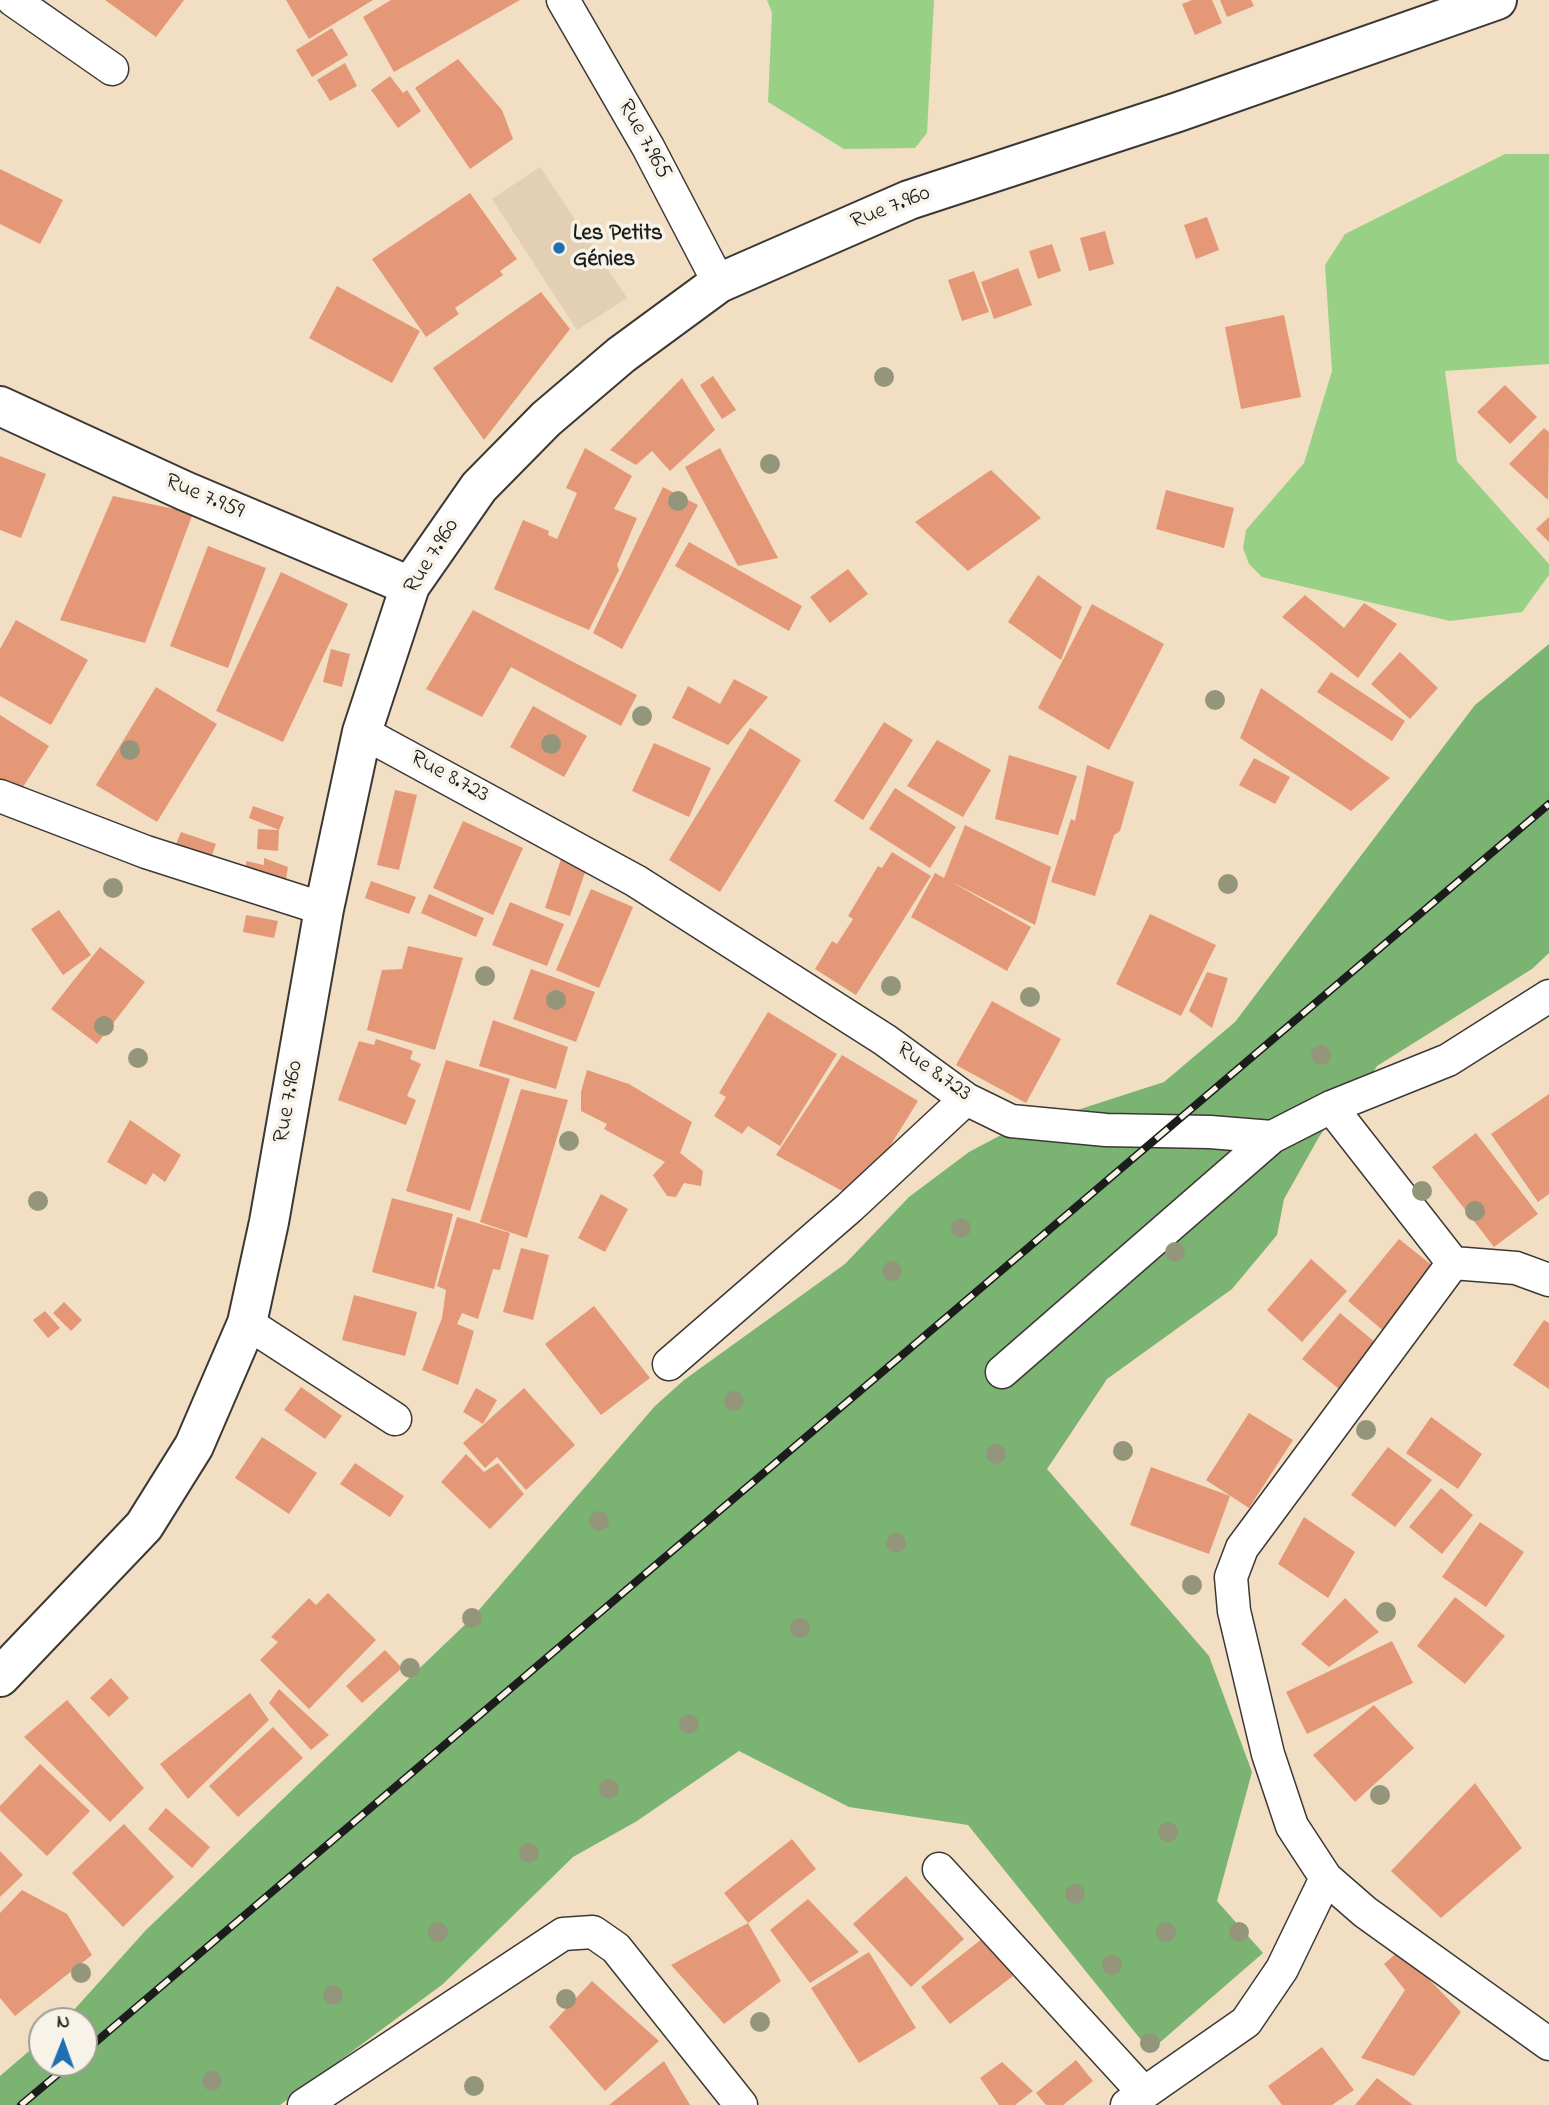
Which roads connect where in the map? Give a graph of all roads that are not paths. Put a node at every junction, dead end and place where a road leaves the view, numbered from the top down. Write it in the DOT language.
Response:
graph roads {
  1 [pos="13,0"];
  2 [pos="563,0"];
  3 [pos="1497,0"];
  4 [pos="112,69"];
  5 [pos="719,283"];
  6 [pos="0,406"];
  7 [pos="410,586"];
  8 [pos="362,732"];
  9 [pos="0,796"];
  10 [pos="324,909"];
  11 [pos="1549,996"];
  12 [pos="966,1099"];
  13 [pos="1331,1107"];
  14 [pos="1272,1137"];
  15 [pos="1453,1263"];
  16 [pos="1549,1280"];
  17 [pos="247,1323"];
  18 [pos="668,1364"];
  19 [pos="1002,1372"];
  20 [pos="395,1419"];
  21 [pos="2,1671"];
  22 [pos="939,1869"];
  23 [pos="1326,1878"];
  24 [pos="1549,2044"];
  25 [pos="1135,2099"];
  26 [pos="304,2105"];
  27 [pos="741,2105"];
  1 -- 4 [label="street"];
  2 -- 5 [label="street, Rue 7.965"];
  3 -- 5 [label="street, Rue 7.960"];
  5 -- 7 [label="street, Rue 7.960"];
  6 -- 7 [label="street, Rue 7.959"];
  7 -- 8 [label="street, Rue 7.960"];
  8 -- 10 [label="street, Rue 7.960"];
  8 -- 12 [label="street, Rue 8.723"];
  9 -- 10 [label="street"];
  10 -- 17 [label="street, Rue 7.960"];
  11 -- 13 [label="street, Rue 8.723"];
  12 -- 14 [label="street, Rue 8.723"];
  12 -- 18 [label="street"];
  13 -- 14 [label="street, Rue 8.723"];
  13 -- 15 [label="street"];
  14 -- 19 [label="street"];
  15 -- 16 [label="street"];
  15 -- 23 [label="street"];
  17 -- 20 [label="street"];
  17 -- 21 [label="street, Rue 7.960"];
  22 -- 25 [label="street"];
  23 -- 24 [label="street"];
  23 -- 25 [label="street"];
  26 -- 27 [label="street"];
}
